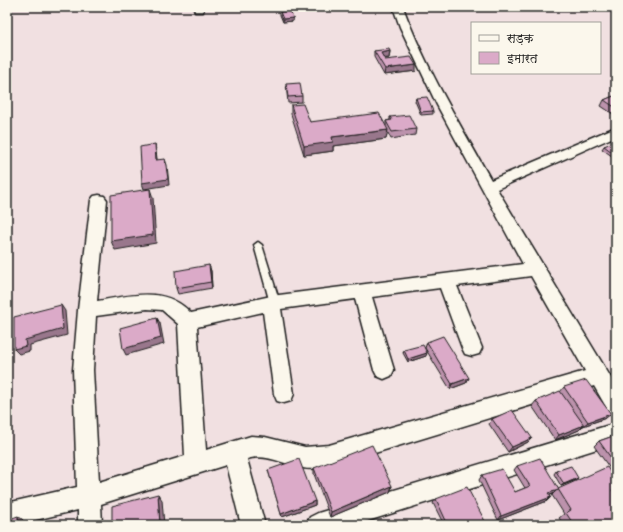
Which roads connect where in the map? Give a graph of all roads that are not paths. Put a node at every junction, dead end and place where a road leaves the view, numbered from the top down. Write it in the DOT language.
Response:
graph roads {
  1 [pos="398,7"];
  2 [pos="616,131"];
  3 [pos="488,187"];
  4 [pos="99,200"];
  5 [pos="258,245"];
  6 [pos="535,269"];
  7 [pos="446,280"];
  8 [pos="361,292"];
  9 [pos="273,303"];
  10 [pos="87,310"];
  11 [pos="188,322"];
  12 [pos="472,348"];
  13 [pos="384,370"];
  14 [pos="598,376"];
  15 [pos="284,394"];
  16 [pos="616,405"];
  17 [pos="616,433"];
  18 [pos="234,452"];
  19 [pos="196,464"];
  20 [pos="89,496"];
  21 [pos="7,515"];
  22 [pos="90,525"];
  23 [pos="253,525"];
  24 [pos="318,525"];
  1 -- 3 [label="street"];
  2 -- 3 [label="street"];
  3 -- 6 [label="street"];
  4 -- 10 [label="street"];
  5 -- 9 [label="lane"];
  6 -- 7 [label="street"];
  6 -- 14 [label="street"];
  7 -- 8 [label="street"];
  7 -- 12 [label="street"];
  8 -- 9 [label="street"];
  8 -- 13 [label="street"];
  9 -- 11 [label="street"];
  9 -- 15 [label="street"];
  10 -- 11 [label="street"];
  10 -- 20 [label="street"];
  11 -- 19 [label="street"];
  14 -- 16 [label="street"];
  14 -- 18 [label="street"];
  17 -- 24 [label="street"];
  18 -- 19 [label="street"];
  18 -- 23 [label="street"];
  19 -- 20 [label="street"];
  20 -- 21 [label="street"];
  20 -- 22 [label="street"];
}
